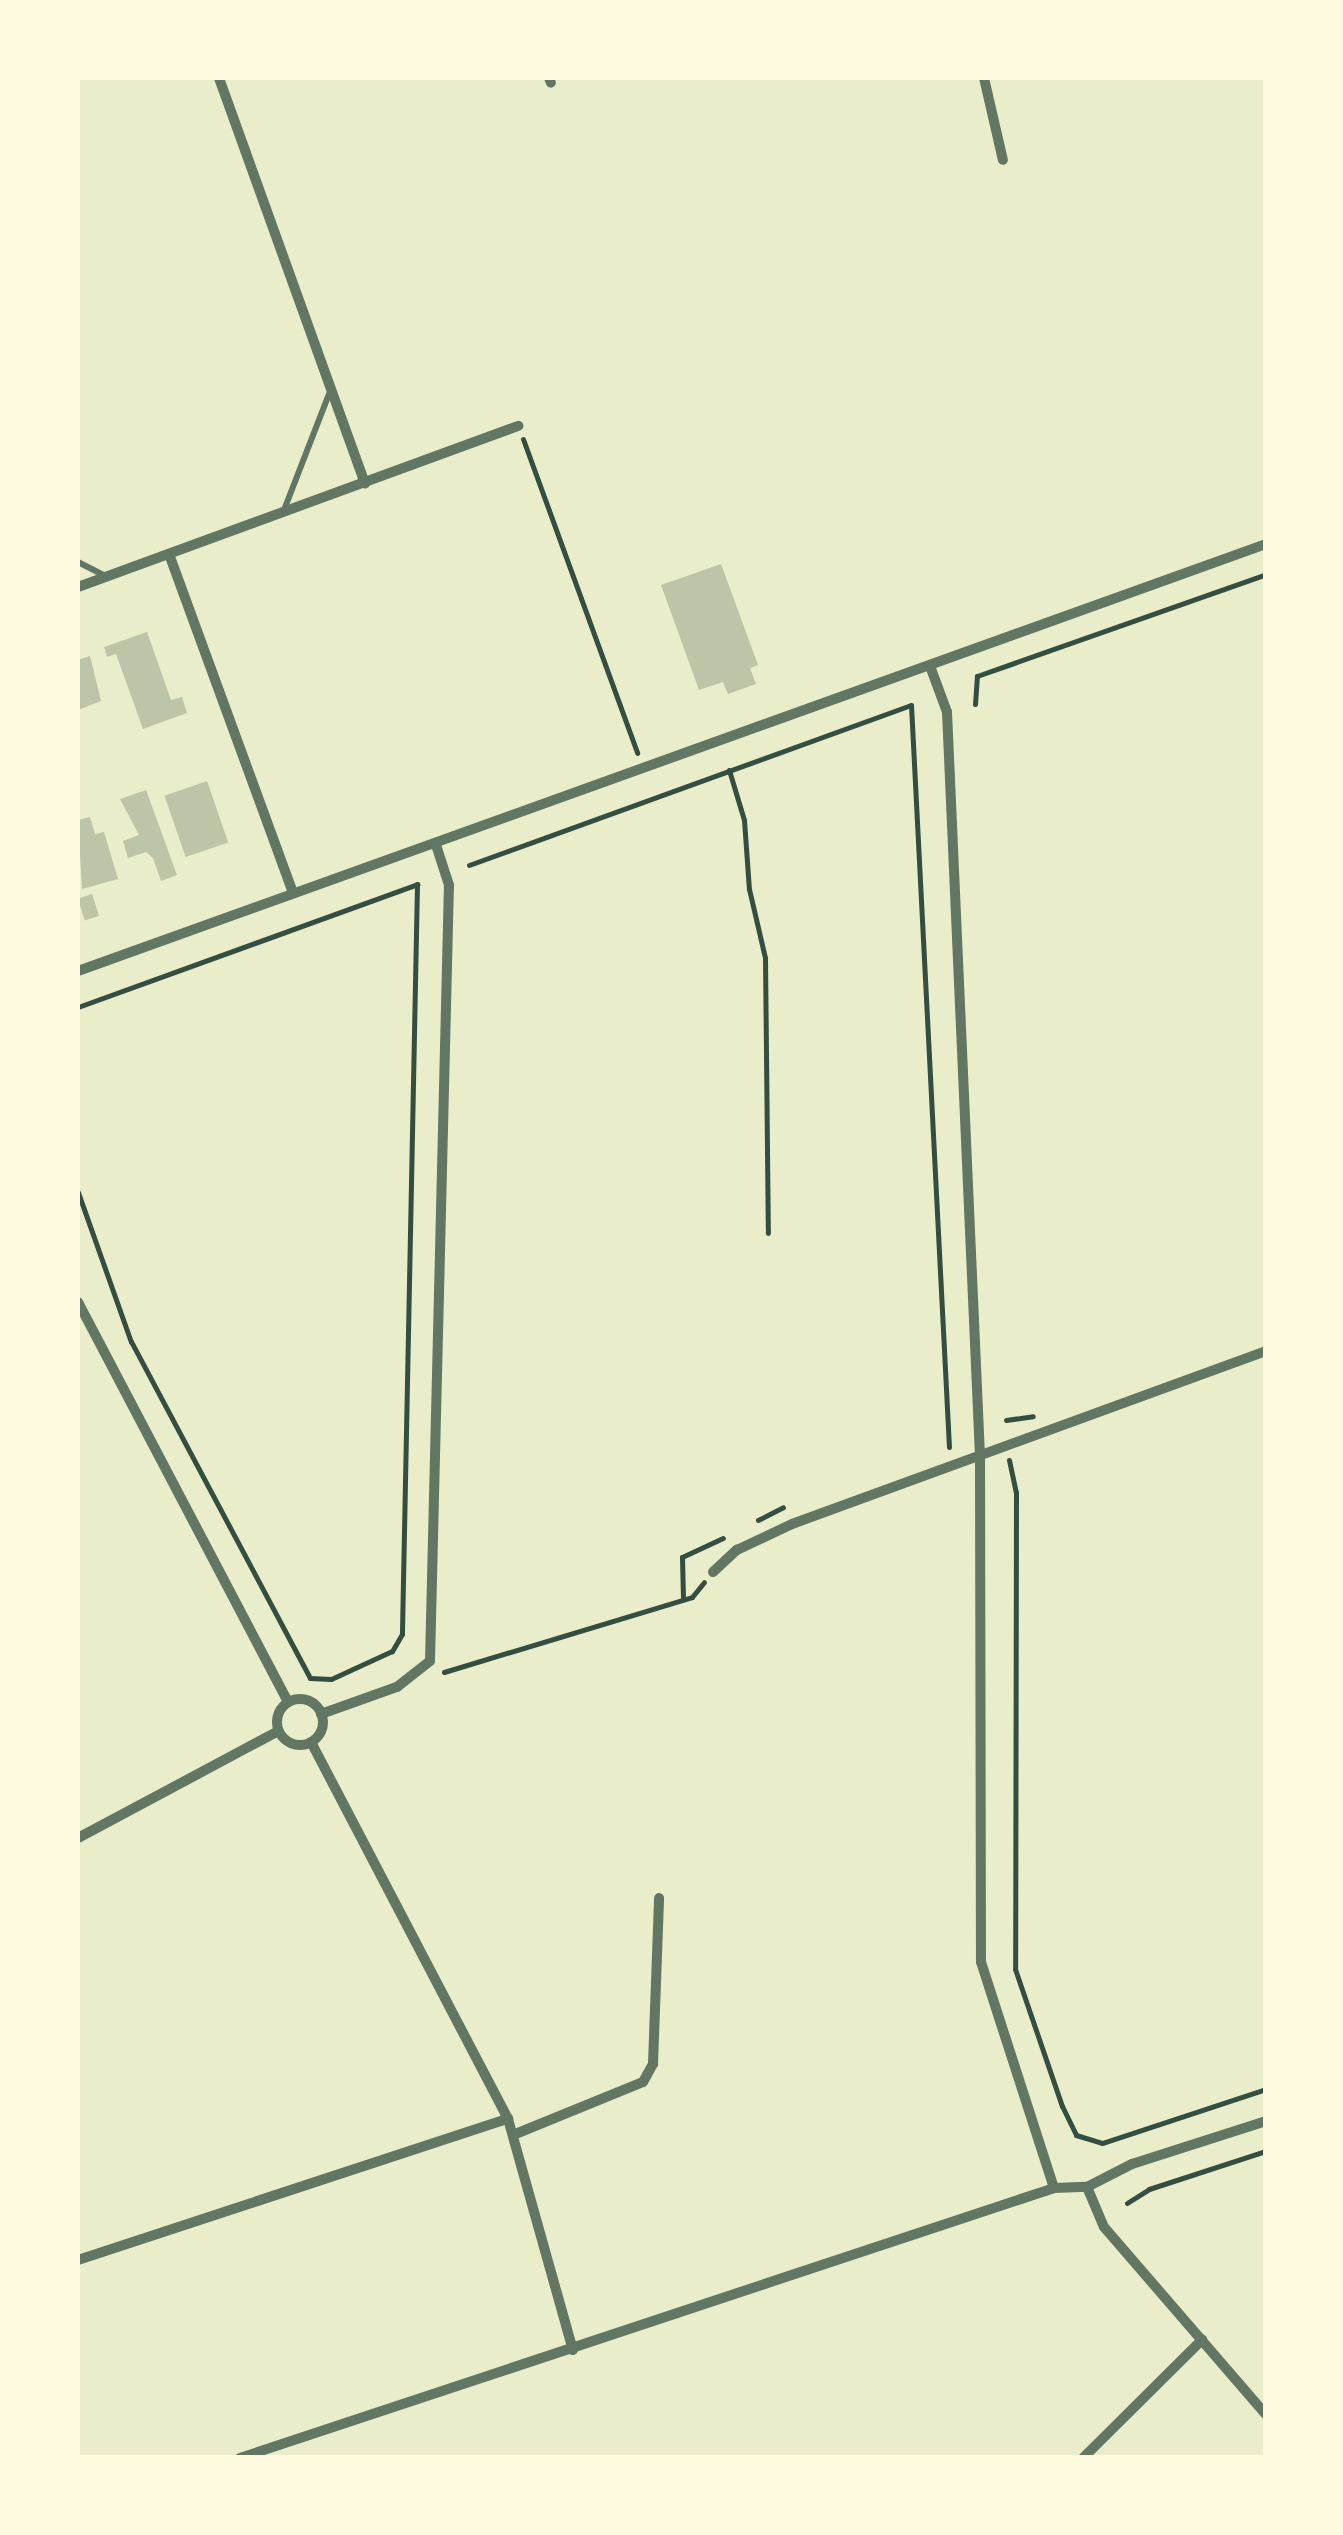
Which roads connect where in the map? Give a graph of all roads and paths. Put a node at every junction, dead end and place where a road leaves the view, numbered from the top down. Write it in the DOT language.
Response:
graph roads {
  1 [pos="218,78"];
  2 [pos="984,78"];
  3 [pos="1003,160"];
  4 [pos="329,394"];
  5 [pos="519,426"];
  6 [pos="365,484"];
  7 [pos="284,511"];
  8 [pos="1266,544"];
  9 [pos="169,554"];
  10 [pos="78,562"];
  11 [pos="1266,574"];
  12 [pos="107,576"];
  13 [pos="78,587"];
  14 [pos="930,666"];
  15 [pos="975,704"];
  16 [pos="643,770"];
  17 [pos="729,770"];
  18 [pos="436,845"];
  19 [pos="469,865"];
  20 [pos="293,893"];
  21 [pos="78,971"];
  22 [pos="78,1007"];
  23 [pos="78,1192"];
  24 [pos="768,1233"];
  25 [pos="78,1302"];
  26 [pos="1266,1351"];
  27 [pos="936,1452"];
  28 [pos="980,1456"];
  29 [pos="1009,1460"];
  30 [pos="797,1502"];
  31 [pos="753,1525"];
  32 [pos="725,1537"];
  33 [pos="713,1572"];
  34 [pos="683,1598"];
  35 [pos="418,1674"];
  36 [pos="288,1702"];
  37 [pos="321,1714"];
  38 [pos="278,1731"];
  39 [pos="310,1742"];
  40 [pos="78,1838"];
  41 [pos="659,1898"];
  42 [pos="1266,2089"];
  43 [pos="508,2119"];
  44 [pos="1266,2120"];
  45 [pos="514,2135"];
  46 [pos="1266,2151"];
  47 [pos="1087,2187"];
  48 [pos="1054,2188"];
  49 [pos="1127,2204"];
  50 [pos="78,2260"];
  51 [pos="1202,2340"];
  52 [pos="573,2350"];
  53 [pos="1266,2415"];
  54 [pos="240,2458"];
  55 [pos="1083,2458"];
  1 -- 4 [label="street"];
  2 -- 3 [label="street"];
  4 -- 6 [label="street"];
  4 -- 7 [label="lane"];
  5 -- 6 [label="street"];
  5 -- 16 [label="path"];
  6 -- 7 [label="street"];
  7 -- 9 [label="street"];
  8 -- 14 [label="street"];
  9 -- 12 [label="street"];
  9 -- 20 [label="street"];
  10 -- 12 [label="lane"];
  11 -- 15 [label="path"];
  12 -- 13 [label="street"];
  14 -- 16 [label="street"];
  14 -- 28 [label="street"];
  16 -- 18 [label="street"];
  17 -- 19 [label="path"];
  17 -- 24 [label="path"];
  17 -- 27 [label="path"];
  18 -- 20 [label="street"];
  18 -- 35 [label="street"];
  20 -- 21 [label="street"];
  22 -- 23 [label="path"];
  25 -- 36 [label="street"];
  26 -- 28 [label="street"];
  28 -- 33 [label="street"];
  28 -- 48 [label="street"];
  29 -- 42 [label="path"];
  30 -- 31 [label="path"];
  32 -- 34 [label="path"];
  33 -- 34 [label="path"];
  34 -- 35 [label="path"];
  35 -- 37 [label="street"];
  36 -- 37 [label="street"];
  36 -- 38 [label="street"];
  37 -- 39 [label="street"];
  38 -- 39 [label="street"];
  38 -- 40 [label="street"];
  39 -- 43 [label="street"];
  41 -- 45 [label="street"];
  43 -- 45 [label="street"];
  43 -- 50 [label="street"];
  44 -- 47 [label="street"];
  45 -- 52 [label="street"];
  46 -- 49 [label="path"];
  47 -- 48 [label="street"];
  47 -- 51 [label="street"];
  48 -- 52 [label="street"];
  51 -- 53 [label="street"];
  51 -- 55 [label="street"];
  52 -- 54 [label="street"];
}
